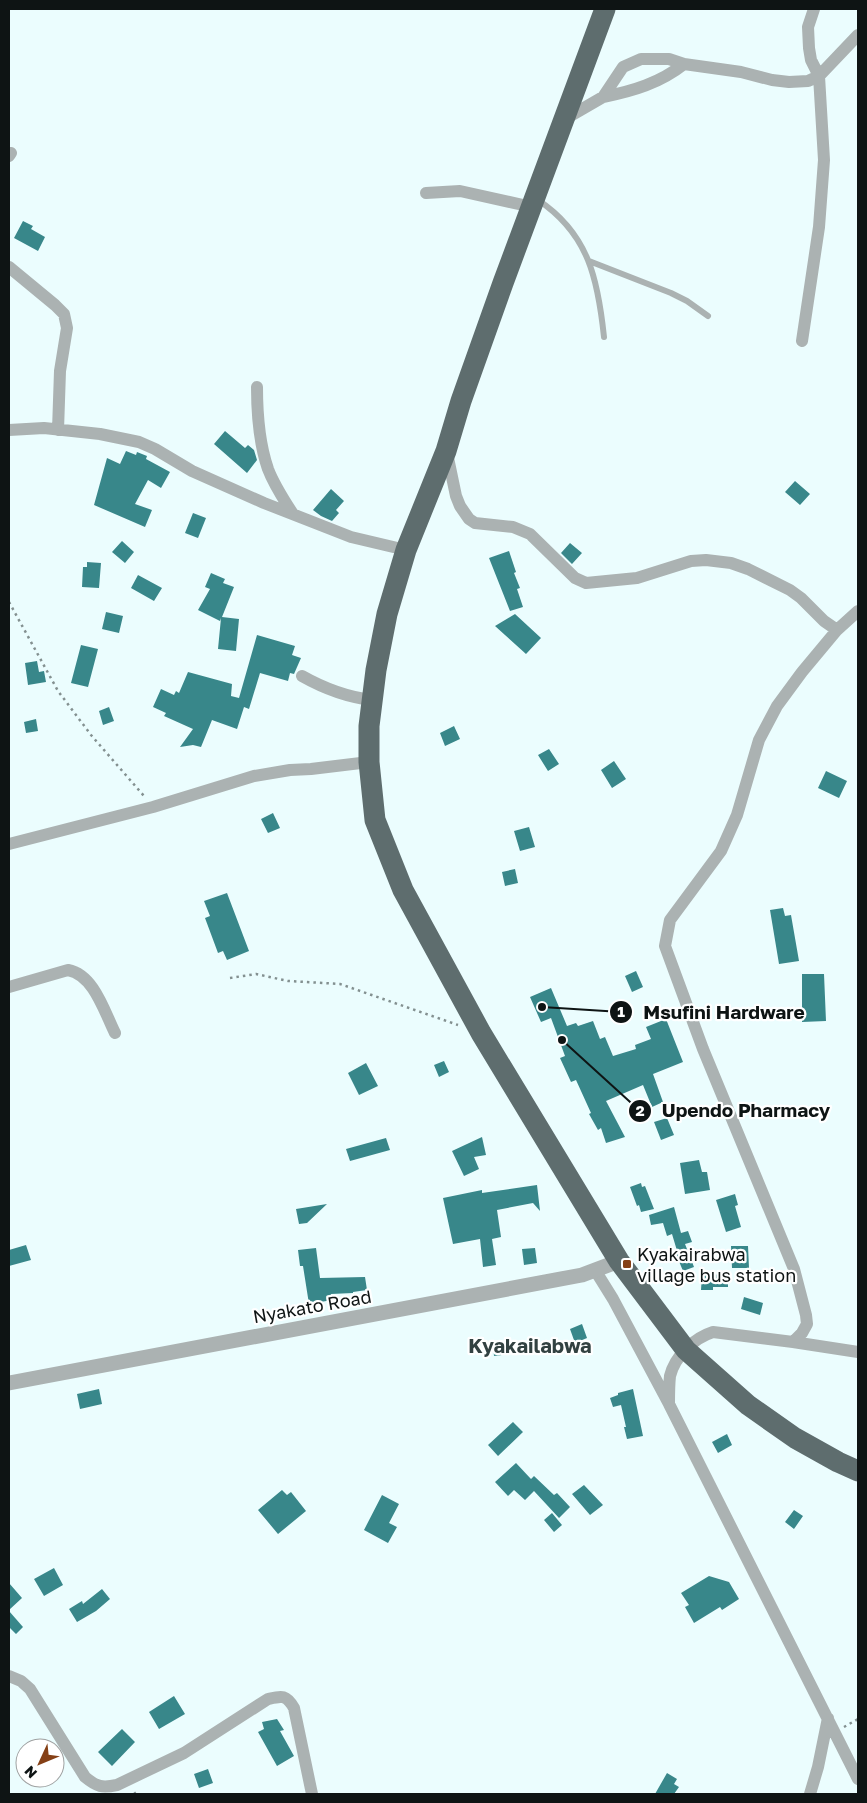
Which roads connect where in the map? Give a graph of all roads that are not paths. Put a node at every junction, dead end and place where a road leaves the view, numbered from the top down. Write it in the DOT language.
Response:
graph roads {
  1 [pos="605,9"];
  2 [pos="814,9"];
  3 [pos="858,35"];
  4 [pos="684,64"];
  5 [pos="819,76"];
  6 [pos="603,97"];
  7 [pos="565,119"];
  8 [pos="426,193"];
  9 [pos="533,202"];
  10 [pos="589,261"];
  11 [pos="9,267"];
  12 [pos="708,316"];
  13 [pos="604,337"];
  14 [pos="802,341"];
  15 [pos="257,387"];
  16 [pos="9,430"];
  17 [pos="58,430"];
  18 [pos="446,451"];
  19 [pos="293,514"];
  20 [pos="406,550"];
  21 [pos="858,611"];
  22 [pos="837,630"];
  23 [pos="302,676"];
  24 [pos="372,700"];
  25 [pos="369,762"];
  26 [pos="9,844"];
  27 [pos="9,987"];
  28 [pos="115,1033"];
  29 [pos="619,1261"];
  30 [pos="595,1270"];
  31 [pos="793,1342"];
  32 [pos="686,1350"];
  33 [pos="858,1352"];
  34 [pos="9,1383"];
  35 [pos="669,1404"];
  36 [pos="858,1471"];
  37 [pos="9,1676"];
  38 [pos="828,1718"];
  39 [pos="858,1778"];
  40 [pos="312,1794"];
  41 [pos="810,1794"];
  1 -- 7 [label="highway"];
  2 -- 5 [label="street"];
  3 -- 5 [label="street"];
  4 -- 5 [label="street"];
  4 -- 6 [label="street"];
  4 -- 6 [label="street"];
  5 -- 14 [label="street"];
  6 -- 7 [label="street"];
  7 -- 9 [label="highway"];
  8 -- 9 [label="street"];
  9 -- 10 [label="lane"];
  9 -- 18 [label="highway"];
  10 -- 12 [label="lane"];
  10 -- 13 [label="lane"];
  11 -- 17 [label="street"];
  15 -- 19 [label="street"];
  16 -- 17 [label="street"];
  17 -- 19 [label="street"];
  18 -- 20 [label="highway"];
  18 -- 22 [label="street"];
  19 -- 20 [label="street"];
  20 -- 24 [label="highway"];
  21 -- 22 [label="street"];
  22 -- 31 [label="street"];
  23 -- 24 [label="street"];
  24 -- 25 [label="highway"];
  25 -- 26 [label="street"];
  25 -- 29 [label="highway"];
  27 -- 28 [label="street"];
  29 -- 30 [label="street, Nyakato Road"];
  29 -- 32 [label="highway"];
  30 -- 34 [label="street, Nyakato Road"];
  30 -- 35 [label="street"];
  31 -- 32 [label="street"];
  31 -- 33 [label="street"];
  32 -- 35 [label="street"];
  32 -- 36 [label="highway"];
  35 -- 38 [label="street"];
  37 -- 40 [label="street"];
  38 -- 39 [label="street"];
  38 -- 41 [label="street"];
}
